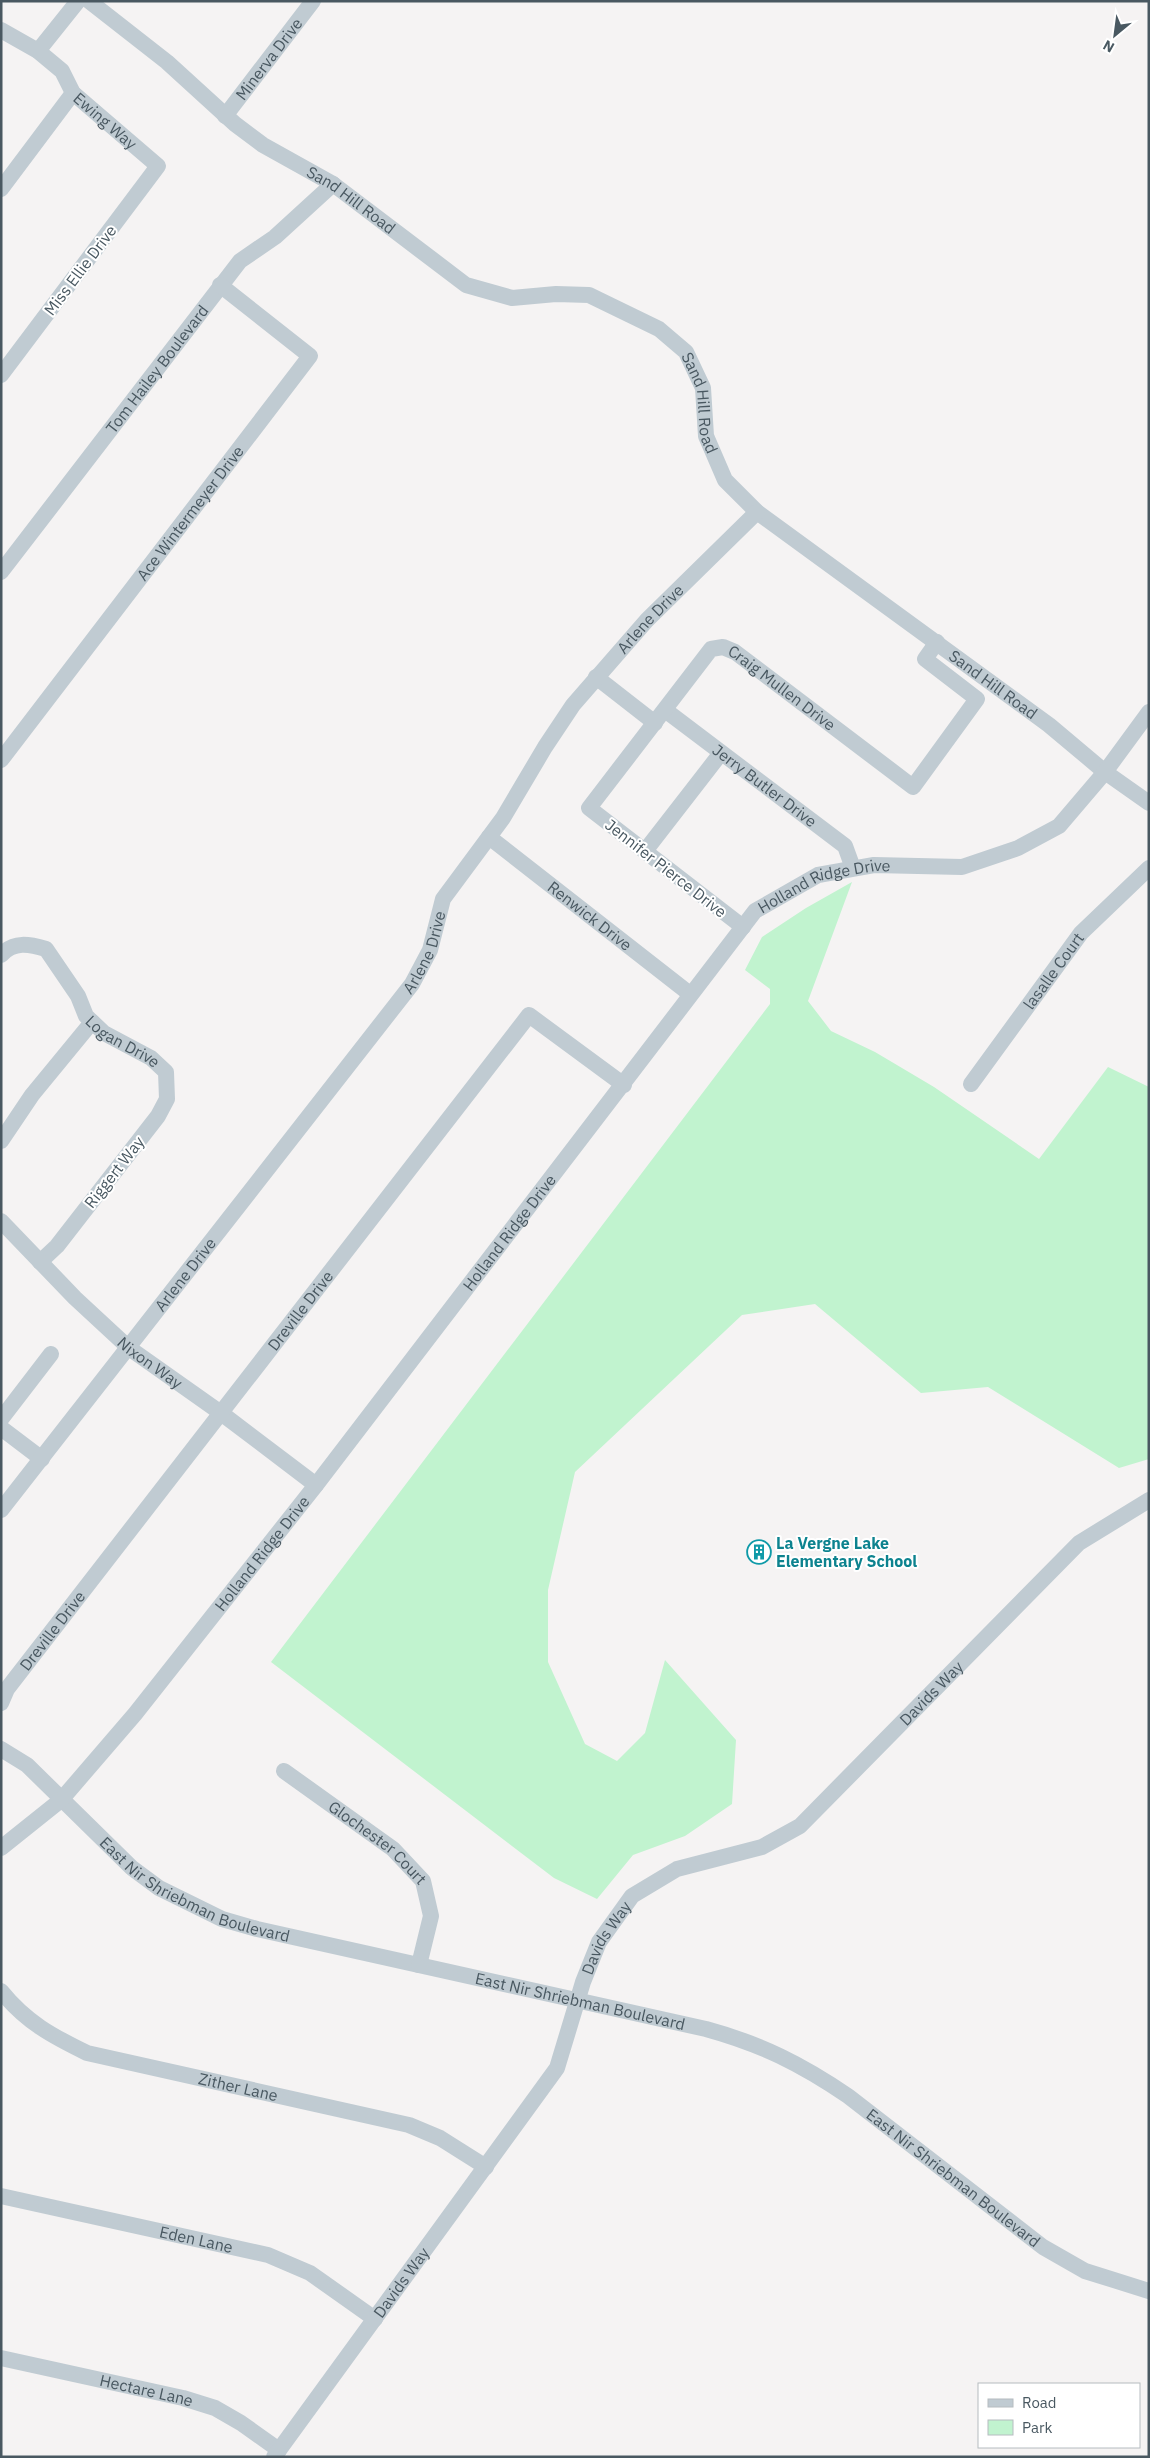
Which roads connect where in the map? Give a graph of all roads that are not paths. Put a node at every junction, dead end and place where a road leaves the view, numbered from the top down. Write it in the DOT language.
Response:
graph roads {
  1 [pos="78,1"];
  2 [pos="88,1"];
  3 [pos="313,1"];
  4 [pos="1,30"];
  5 [pos="38,51"];
  6 [pos="73,93"];
  7 [pos="225,116"];
  8 [pos="158,166"];
  9 [pos="334,184"];
  10 [pos="1,189"];
  11 [pos="220,286"];
  12 [pos="1,375"];
  13 [pos="757,512"];
  14 [pos="1,572"];
  15 [pos="937,642"];
  16 [pos="596,677"];
  17 [pos="1149,712"];
  18 [pos="660,716"];
  19 [pos="720,753"];
  20 [pos="1,760"];
  21 [pos="1105,772"];
  22 [pos="1149,803"];
  23 [pos="590,808"];
  24 [pos="489,837"];
  25 [pos="645,851"];
  26 [pos="853,868"];
  27 [pos="1149,868"];
  28 [pos="743,927"];
  29 [pos="1,956"];
  30 [pos="690,994"];
  31 [pos="92,1022"];
  32 [pos="166,1072"];
  33 [pos="971,1084"];
  34 [pos="624,1085"];
  35 [pos="1,1141"];
  36 [pos="2,1225"];
  37 [pos="40,1262"];
  38 [pos="129,1348"];
  39 [pos="51,1354"];
  40 [pos="221,1413"];
  41 [pos="1,1419"];
  42 [pos="1,1428"];
  43 [pos="42,1459"];
  44 [pos="316,1485"];
  45 [pos="1149,1500"];
  46 [pos="1,1510"];
  47 [pos="1,1702"];
  48 [pos="1,1748"];
  49 [pos="284,1771"];
  50 [pos="61,1800"];
  51 [pos="1,1848"];
  52 [pos="419,1965"];
  53 [pos="1,1991"];
  54 [pos="578,2000"];
  55 [pos="486,2167"];
  56 [pos="1,2196"];
  57 [pos="1149,2290"];
  58 [pos="375,2319"];
  59 [pos="1,2358"];
  60 [pos="276,2453"];
  1 -- 5 [label="street"];
  2 -- 7 [label="street, Sand Hill Road"];
  3 -- 7 [label="street, Minerva Drive"];
  4 -- 5 [label="street, Ewing Way"];
  5 -- 6 [label="street, Ewing Way"];
  6 -- 8 [label="street, Ewing Way"];
  6 -- 10 [label="street"];
  7 -- 9 [label="street, Sand Hill Road"];
  8 -- 12 [label="street, Miss Ellie Drive"];
  9 -- 11 [label="street, Tom Hailey Boulevard"];
  9 -- 13 [label="street, Sand Hill Road"];
  11 -- 14 [label="street, Tom Hailey Boulevard"];
  11 -- 20 [label="street, Ace Wintermeyer Drive"];
  13 -- 15 [label="street, Sand Hill Road"];
  13 -- 16 [label="street, Arlene Drive"];
  15 -- 18 [label="street, Craig Mullen Drive"];
  15 -- 21 [label="street, Sand Hill Road"];
  16 -- 18 [label="street, Jerry Butler Drive"];
  16 -- 24 [label="street, Arlene Drive"];
  17 -- 21 [label="street, Holland Ridge Drive"];
  18 -- 19 [label="street, Jerry Butler Drive"];
  18 -- 23 [label="street, Craig Mullen Drive"];
  19 -- 25 [label="street"];
  19 -- 26 [label="street, Jerry Butler Drive"];
  21 -- 22 [label="street, Sand Hill Road"];
  21 -- 26 [label="street, Holland Ridge Drive"];
  23 -- 25 [label="street, Jennifer Pierce Drive"];
  24 -- 30 [label="street, Renwick Drive"];
  24 -- 38 [label="street, Arlene Drive"];
  25 -- 28 [label="street, Jennifer Pierce Drive"];
  26 -- 28 [label="street, Holland Ridge Drive"];
  27 -- 33 [label="street, lasalle Court"];
  28 -- 30 [label="street, Holland Ridge Drive"];
  29 -- 31 [label="street, Logan Drive"];
  30 -- 34 [label="street, Holland Ridge Drive"];
  31 -- 32 [label="street, Logan Drive"];
  31 -- 35 [label="street"];
  32 -- 37 [label="street, Riggert Way"];
  34 -- 40 [label="street, Dreville Drive"];
  34 -- 44 [label="street, Holland Ridge Drive"];
  36 -- 37 [label="street, Nixon Way"];
  37 -- 38 [label="street, Nixon Way"];
  38 -- 40 [label="street, Nixon Way"];
  38 -- 43 [label="street, Arlene Drive"];
  39 -- 41 [label="street"];
  40 -- 44 [label="street, Nixon Way"];
  40 -- 47 [label="street, Dreville Drive"];
  42 -- 43 [label="street"];
  43 -- 46 [label="street, Arlene Drive"];
  44 -- 50 [label="street, Holland Ridge Drive"];
  45 -- 54 [label="street, Davids Way"];
  48 -- 50 [label="street, East Nir Shriebman Boulevard"];
  49 -- 52 [label="street, Glochester Court"];
  50 -- 51 [label="street, Holland Ridge Drive"];
  50 -- 52 [label="street, East Nir Shriebman Boulevard"];
  52 -- 54 [label="street, East Nir Shriebman Boulevard"];
  53 -- 55 [label="street, Zither Lane"];
  54 -- 55 [label="street, Davids Way"];
  54 -- 57 [label="street, East Nir Shriebman Boulevard"];
  55 -- 58 [label="street, Davids Way"];
  56 -- 58 [label="street, Eden Lane"];
  58 -- 60 [label="street, Davids Way"];
  59 -- 60 [label="street, Hectare Lane"];
}
